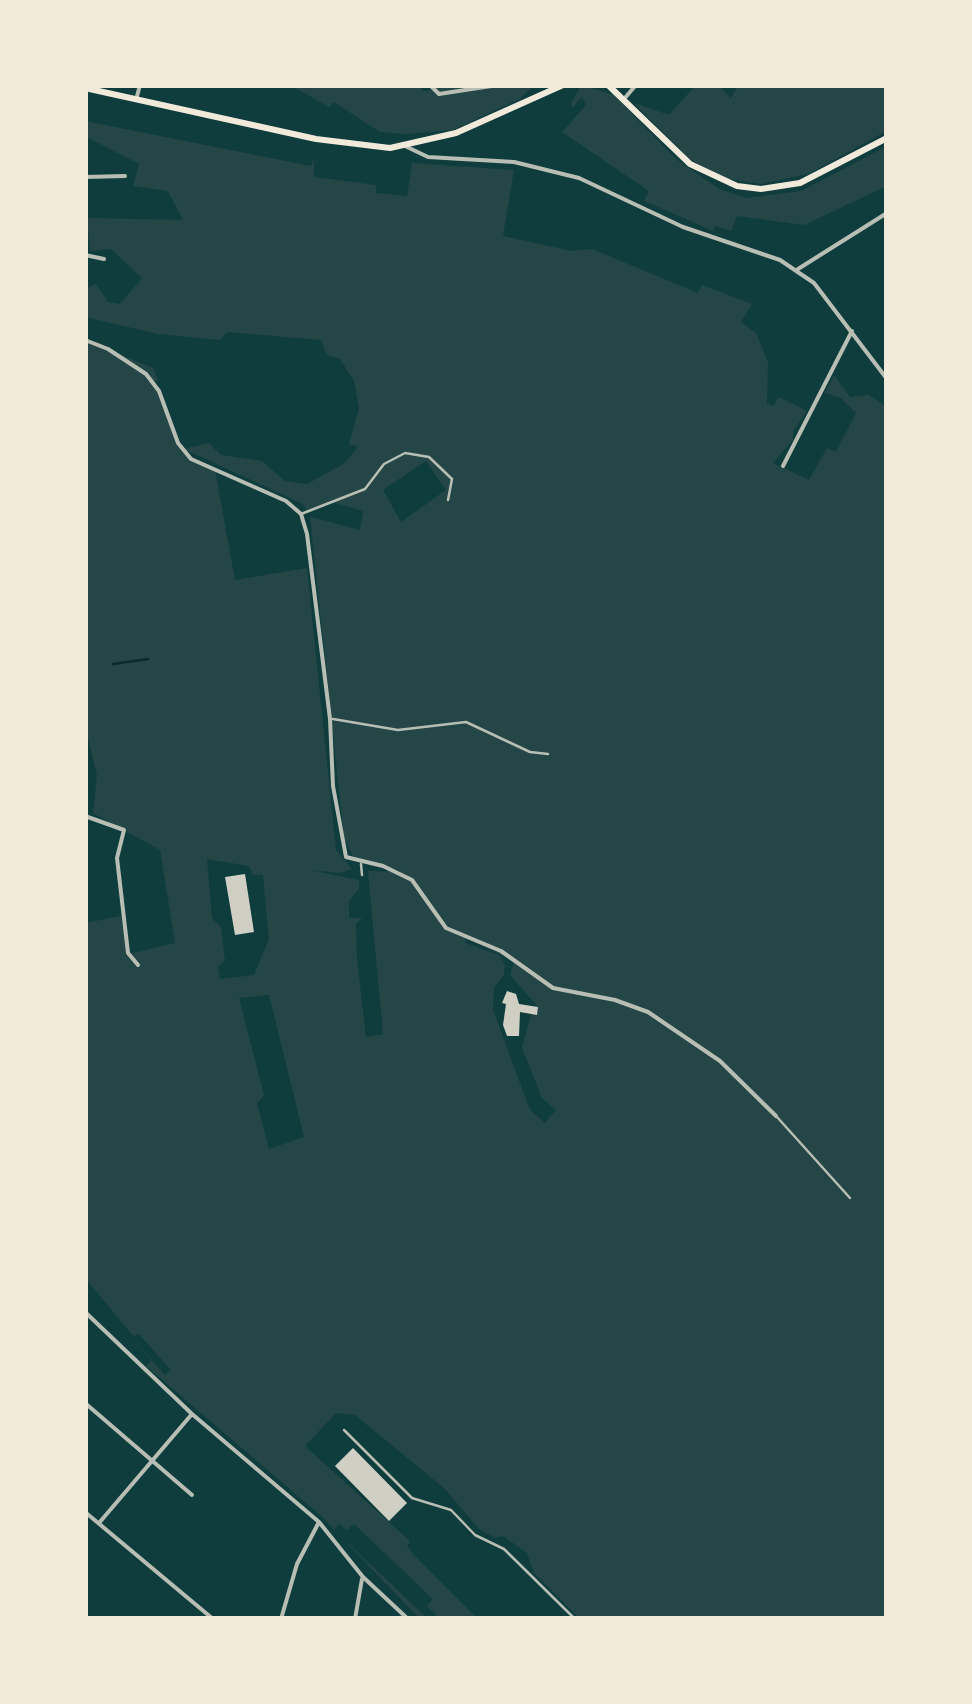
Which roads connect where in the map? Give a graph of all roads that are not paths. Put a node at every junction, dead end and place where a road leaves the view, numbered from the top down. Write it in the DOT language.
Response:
graph roads {
  1 [pos="140,85"];
  2 [pos="430,85"];
  3 [pos="498,85"];
  4 [pos="563,85"];
  5 [pos="608,85"];
  6 [pos="636,85"];
  7 [pos="85,88"];
  8 [pos="624,99"];
  9 [pos="136,100"];
  10 [pos="887,138"];
  11 [pos="424,143"];
  12 [pos="405,146"];
  13 [pos="422,155"];
  14 [pos="436,158"];
  15 [pos="125,176"];
  16 [pos="85,177"];
  17 [pos="887,213"];
  18 [pos="85,255"];
  19 [pos="104,259"];
  20 [pos="798,269"];
  21 [pos="852,332"];
  22 [pos="85,340"];
  23 [pos="887,379"];
  24 [pos="782,466"];
  25 [pos="448,500"];
  26 [pos="301,514"];
  27 [pos="330,719"];
  28 [pos="548,754"];
  29 [pos="85,816"];
  30 [pos="360,864"];
  31 [pos="362,875"];
  32 [pos="138,966"];
  33 [pos="776,1116"];
  34 [pos="850,1198"];
  35 [pos="85,1312"];
  36 [pos="85,1403"];
  37 [pos="192,1414"];
  38 [pos="344,1430"];
  39 [pos="152,1462"];
  40 [pos="192,1495"];
  41 [pos="85,1512"];
  42 [pos="319,1522"];
  43 [pos="99,1524"];
  44 [pos="363,1577"];
  45 [pos="213,1619"];
  46 [pos="281,1619"];
  47 [pos="355,1619"];
  48 [pos="408,1619"];
  49 [pos="575,1619"];
  1 -- 9 [label="street"];
  2 -- 3 [label="street"];
  4 -- 11 [label="main road"];
  5 -- 8 [label="main road"];
  6 -- 8 [label="street"];
  7 -- 9 [label="main road"];
  8 -- 10 [label="main road"];
  9 -- 12 [label="main road"];
  11 -- 12 [label="main road"];
  11 -- 13 [label="street"];
  11 -- 14 [label="street"];
  12 -- 13 [label="street"];
  13 -- 14 [label="street"];
  14 -- 20 [label="street"];
  15 -- 16 [label="street"];
  17 -- 20 [label="street"];
  18 -- 19 [label="street"];
  20 -- 21 [label="street"];
  21 -- 23 [label="street"];
  21 -- 24 [label="street"];
  22 -- 26 [label="street"];
  25 -- 26 [label="lane"];
  26 -- 27 [label="street"];
  27 -- 28 [label="lane"];
  27 -- 30 [label="street"];
  29 -- 32 [label="street"];
  30 -- 31 [label="lane"];
  30 -- 33 [label="street"];
  33 -- 34 [label="lane"];
  35 -- 37 [label="street"];
  36 -- 39 [label="street"];
  37 -- 39 [label="street"];
  37 -- 42 [label="street"];
  38 -- 49 [label="lane"];
  39 -- 40 [label="street"];
  39 -- 43 [label="street"];
  41 -- 43 [label="street"];
  42 -- 44 [label="street"];
  42 -- 46 [label="street"];
  43 -- 45 [label="street"];
  44 -- 47 [label="street"];
  44 -- 48 [label="street"];
}
